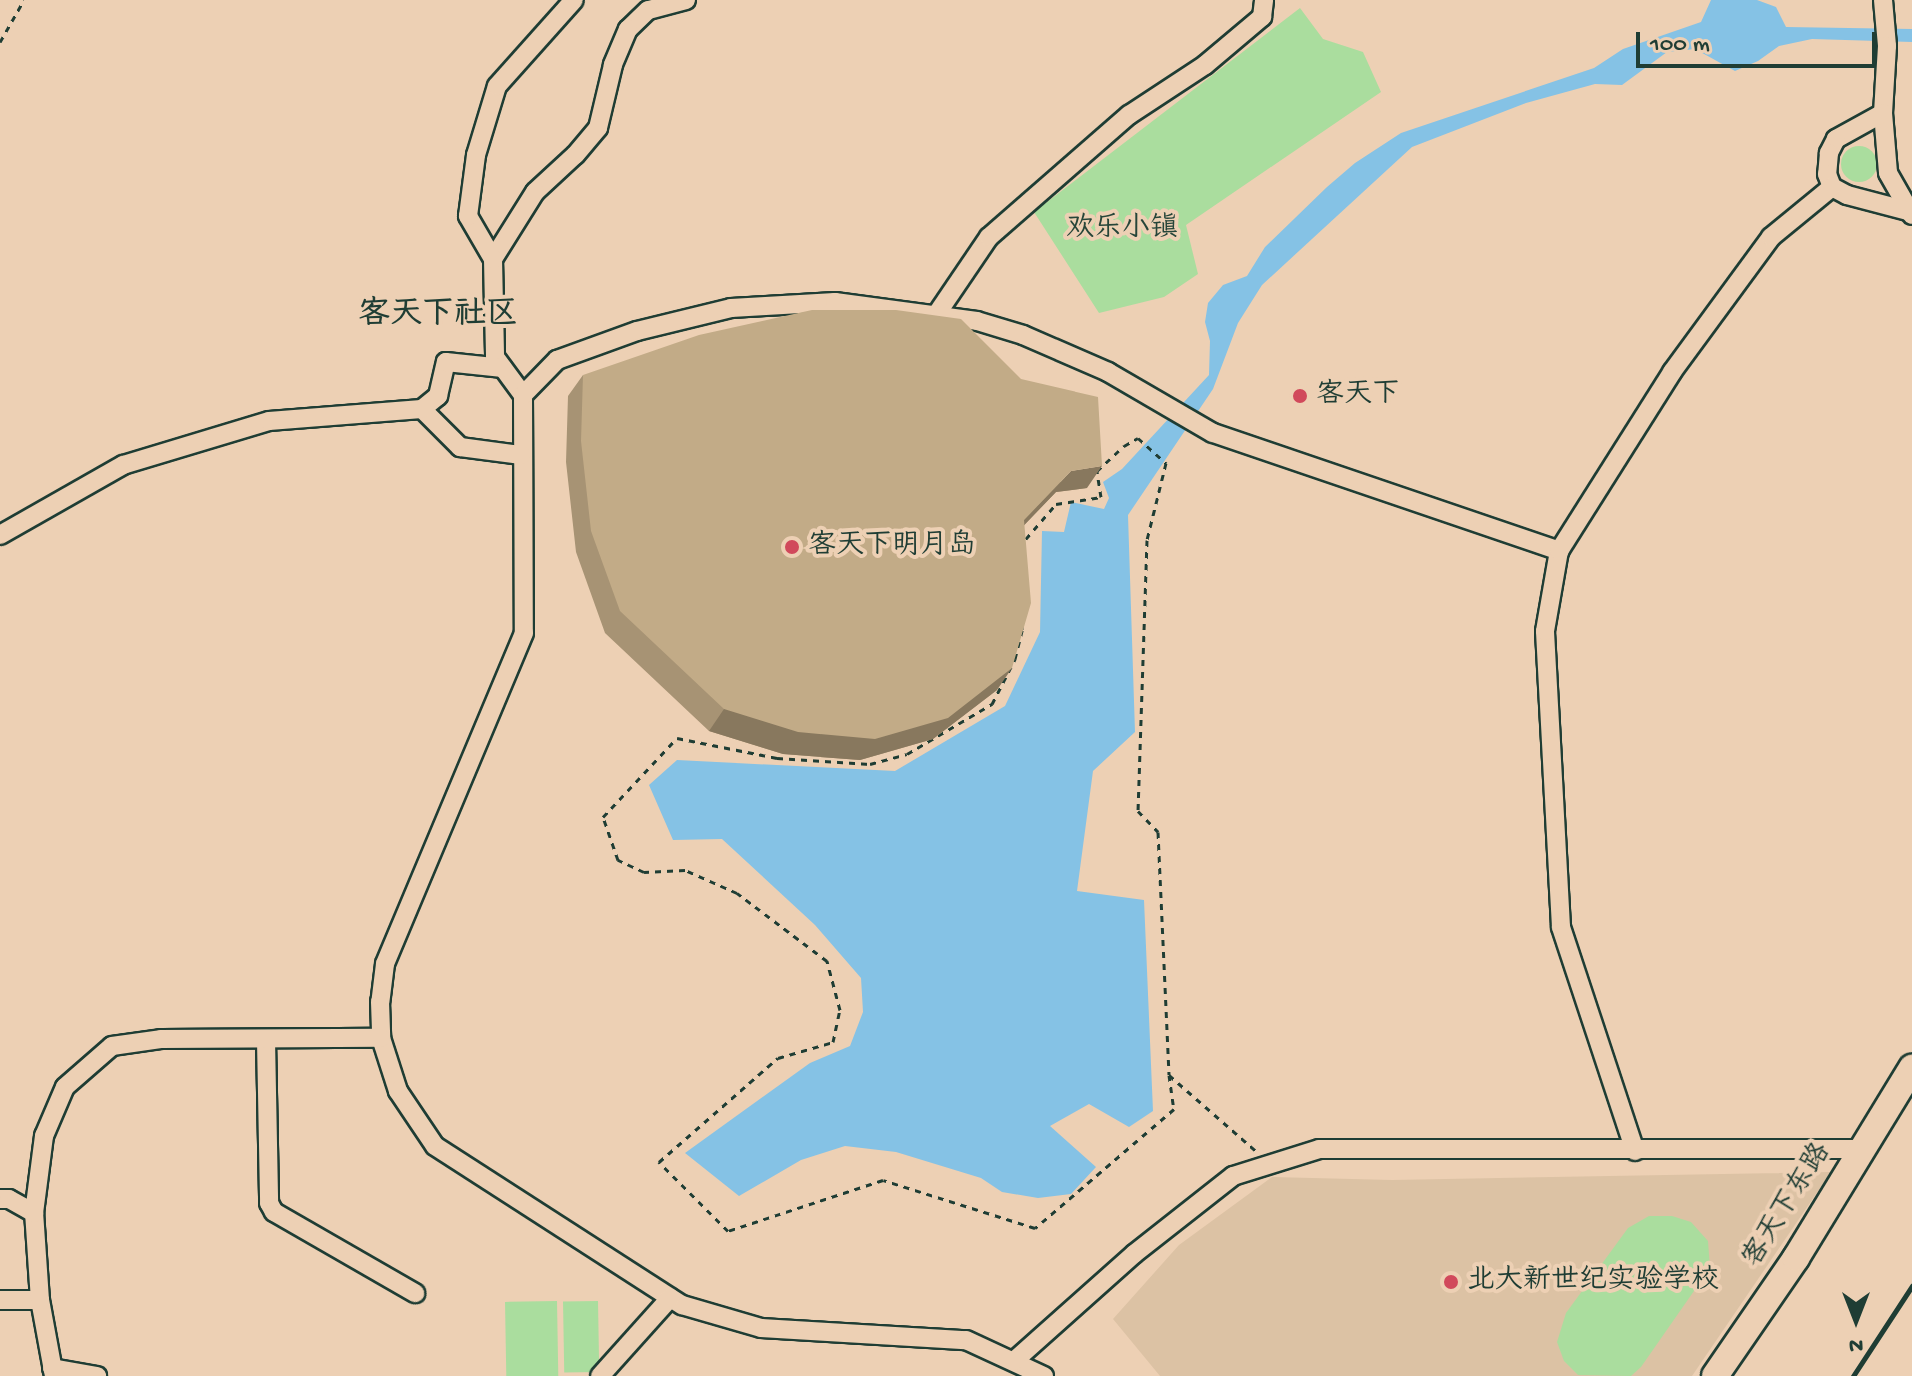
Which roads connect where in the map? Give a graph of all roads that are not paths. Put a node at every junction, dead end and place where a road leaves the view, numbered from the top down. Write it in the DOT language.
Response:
graph roads {
  1 [pos="574,0"];
  2 [pos="686,0"];
  3 [pos="1264,0"];
  4 [pos="1883,0"];
  5 [pos="1883,113"];
  6 [pos="1832,187"];
  7 [pos="1910,213"];
  8 [pos="493,259"];
  9 [pos="936,315"];
  10 [pos="503,368"];
  11 [pos="523,395"];
  12 [pos="422,409"];
  13 [pos="521,455"];
  14 [pos="0,535"];
  15 [pos="1559,551"];
  16 [pos="381,1038"];
  17 [pos="266,1040"];
  18 [pos="1912,1068"];
  19 [pos="1863,1149"];
  20 [pos="1635,1151"];
  21 [pos="0,1199"];
  22 [pos="34,1213"];
  23 [pos="415,1293"];
  24 [pos="670,1298"];
  25 [pos="0,1300"];
  26 [pos="40,1300"];
  27 [pos="1014,1361"];
  28 [pos="53,1372"];
  29 [pos="97,1376"];
  30 [pos="600,1376"];
  31 [pos="1044,1376"];
  32 [pos="1715,1376"];
  1 -- 8 [label="street"];
  2 -- 8 [label="street"];
  3 -- 9 [label="street"];
  4 -- 5 [label="street"];
  5 -- 6 [label="street"];
  5 -- 7 [label="street"];
  6 -- 7 [label="street"];
  6 -- 15 [label="street"];
  8 -- 10 [label="street"];
  9 -- 11 [label="street"];
  9 -- 15 [label="street"];
  10 -- 11 [label="street"];
  10 -- 12 [label="street"];
  11 -- 13 [label="street"];
  12 -- 13 [label="street"];
  12 -- 14 [label="street"];
  13 -- 16 [label="street"];
  15 -- 20 [label="street"];
  16 -- 17 [label="street"];
  16 -- 24 [label="street"];
  17 -- 22 [label="street"];
  17 -- 23 [label="street"];
  18 -- 19 [label="street, 客天下东路"];
  19 -- 20 [label="street"];
  19 -- 32 [label="street, 客天下东路"];
  20 -- 27 [label="street"];
  21 -- 22 [label="street"];
  22 -- 26 [label="street"];
  24 -- 27 [label="street"];
  24 -- 30 [label="street"];
  25 -- 26 [label="street"];
  26 -- 28 [label="street"];
  27 -- 31 [label="street"];
  28 -- 29 [label="street"];
}
